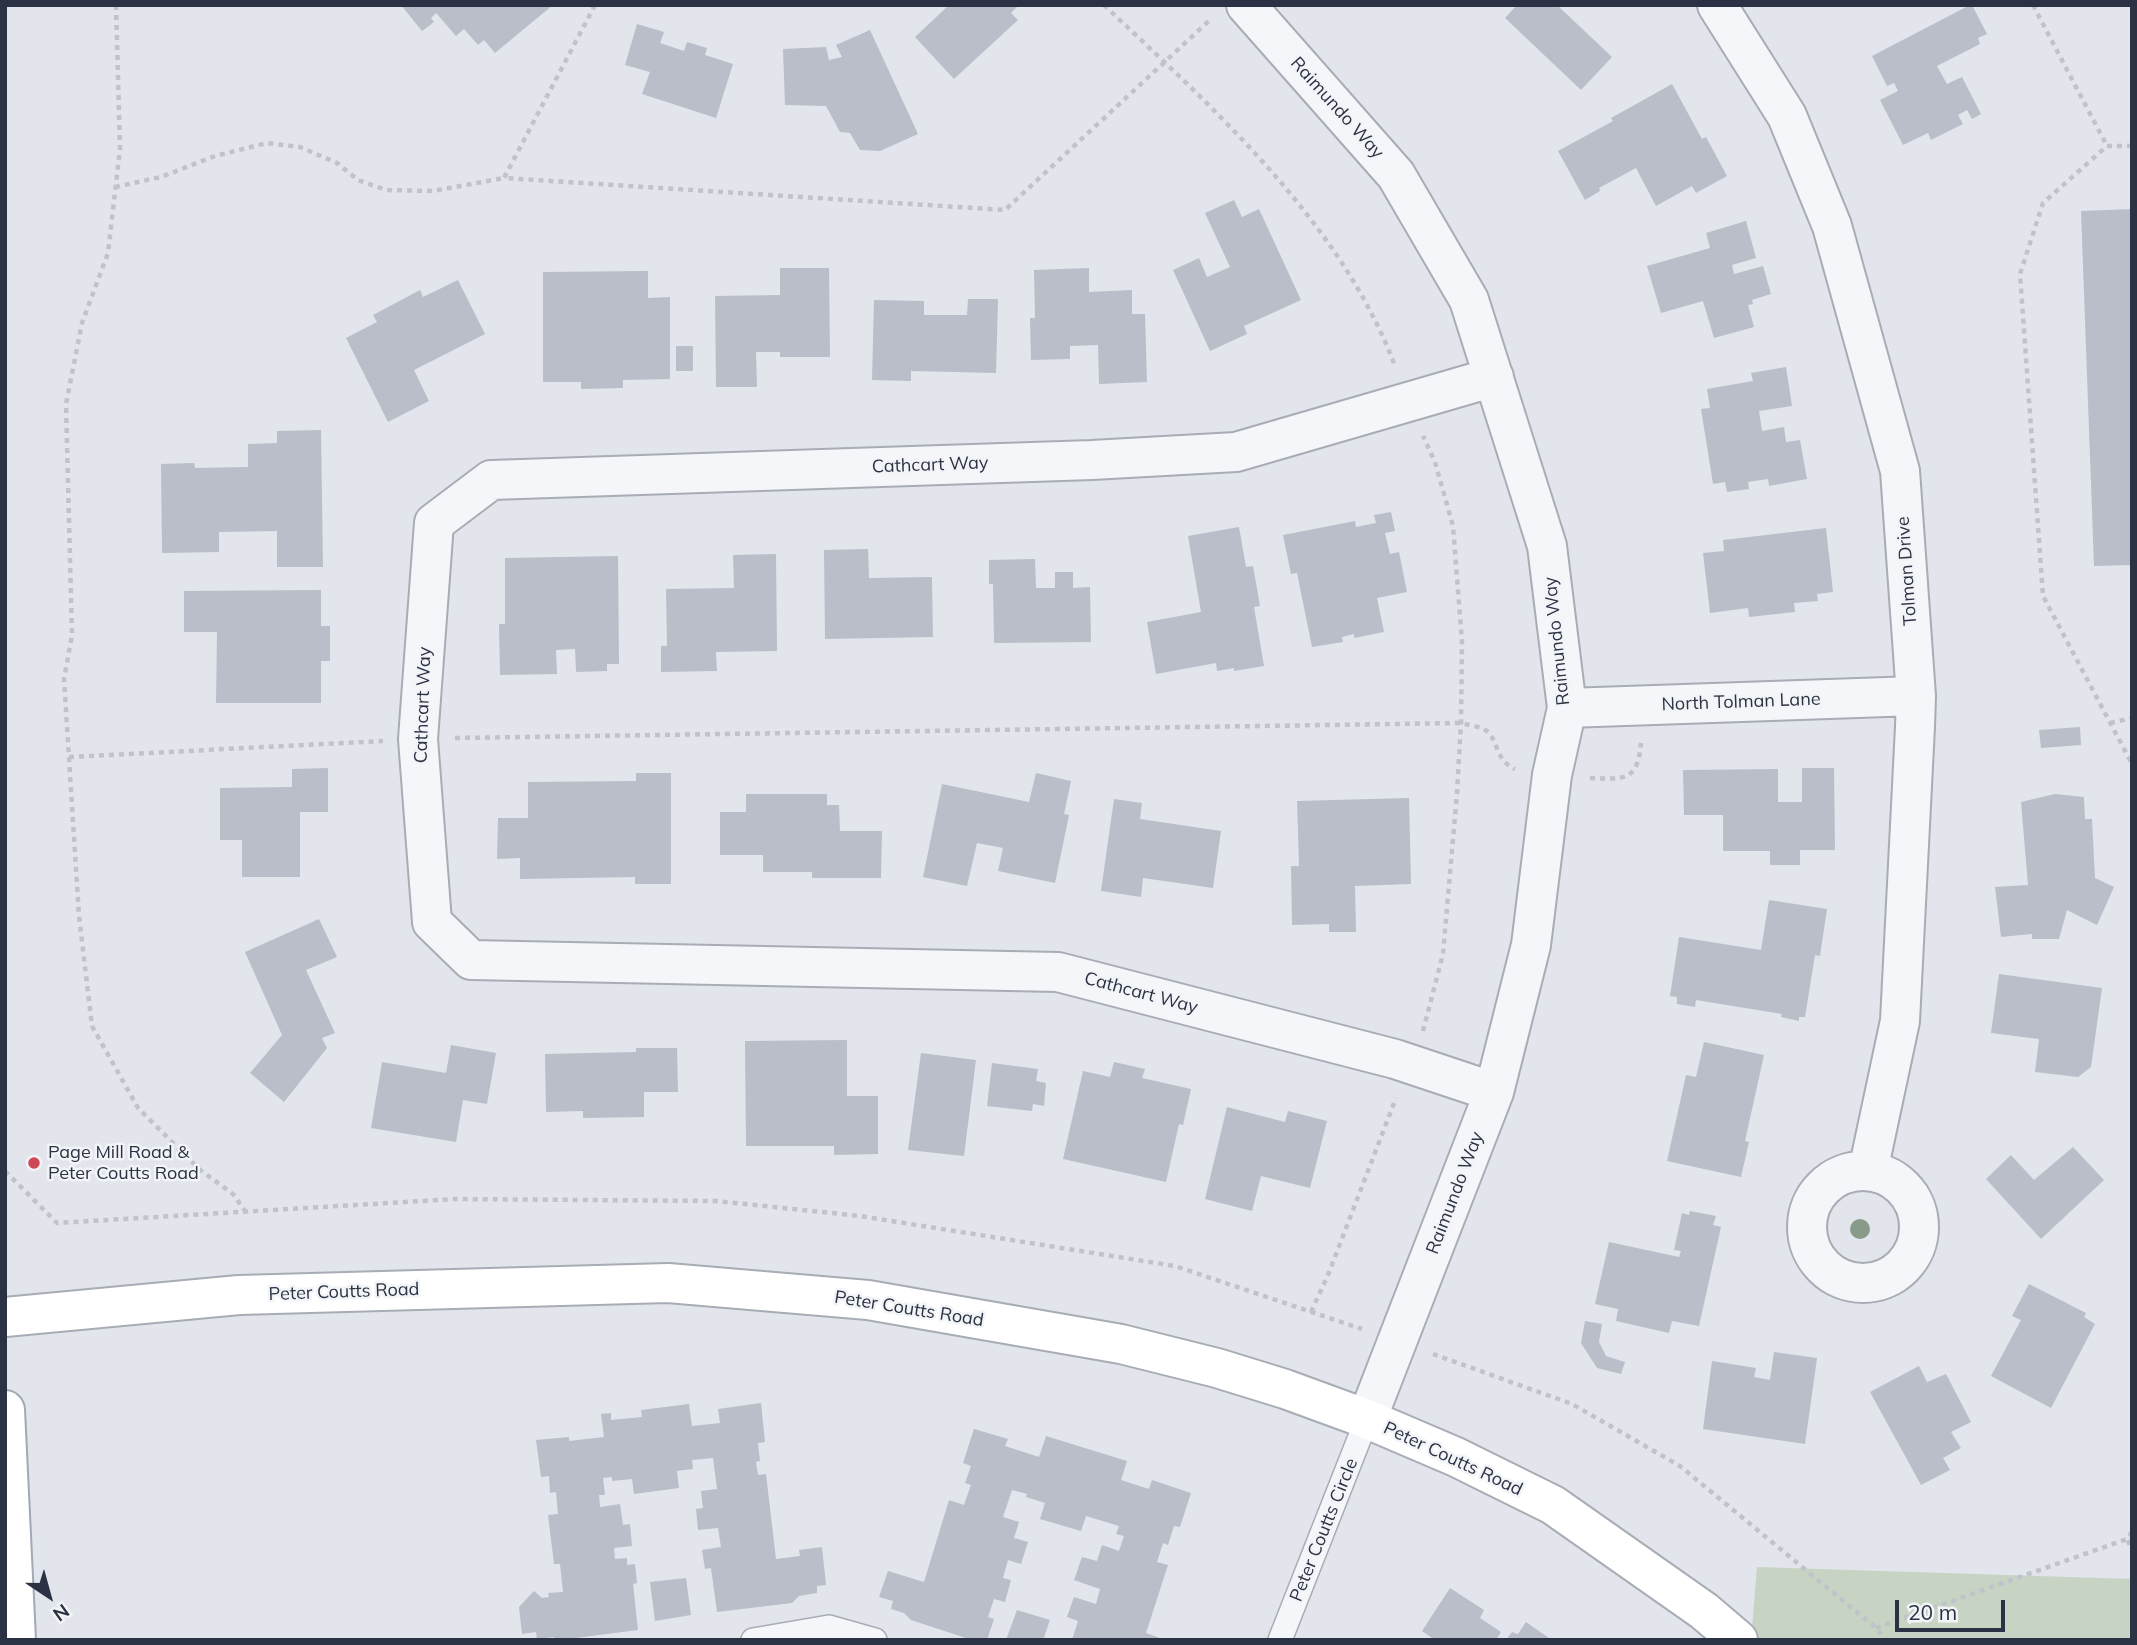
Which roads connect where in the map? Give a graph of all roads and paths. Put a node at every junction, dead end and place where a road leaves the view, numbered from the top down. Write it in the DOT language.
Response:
graph roads {
  1 [pos="116,5"];
  2 [pos="595,5"];
  3 [pos="1104,5"];
  4 [pos="1717,5"];
  5 [pos="2034,5"];
  6 [pos="1230,10"];
  7 [pos="1164,62"];
  8 [pos="2106,146"];
  9 [pos="2132,146"];
  10 [pos="504,178"];
  11 [pos="115,187"];
  12 [pos="1494,377"];
  13 [pos="1408,401"];
  14 [pos="1916,696"];
  15 [pos="1642,706"];
  16 [pos="1567,708"];
  17 [pos="2132,718"];
  18 [pos="1461,723"];
  19 [pos="2110,723"];
  20 [pos="418,739"];
  21 [pos="69,758"];
  22 [pos="2132,764"];
  23 [pos="1552,775"];
  24 [pos="1409,1064"];
  25 [pos="1494,1091"];
  26 [pos="1868,1171"];
  27 [pos="245,1212"];
  28 [pos="1311,1312"];
  29 [pos="5,1317"];
  30 [pos="5,1410"];
  31 [pos="1367,1419"];
  32 [pos="2132,1532"];
  33 [pos="2127,1539"];
  34 [pos="2132,1550"];
  35 [pos="1876,1628"];
  36 [pos="16,1640"];
  37 [pos="753,1640"];
  38 [pos="875,1640"];
  39 [pos="1280,1640"];
  40 [pos="1738,1640"];
  1 -- 11 [label="path"];
  2 -- 10 [label="path"];
  3 -- 7 [label="path"];
  4 -- 14 [label="street, Tolman Drive"];
  5 -- 8 [label="path"];
  6 -- 7 [label="path"];
  6 -- 12 [label="street, Raimundo Way"];
  7 -- 10 [label="path"];
  7 -- 13 [label="path"];
  8 -- 9 [label="path"];
  8 -- 19 [label="path"];
  10 -- 11 [label="path"];
  11 -- 21 [label="path"];
  12 -- 13 [label="street, Cathcart Way"];
  12 -- 16 [label="street, Raimundo Way"];
  13 -- 18 [label="path"];
  13 -- 20 [label="street, Cathcart Way"];
  14 -- 15 [label="street, North Tolman Lane"];
  14 -- 26 [label="street, Tolman Drive"];
  15 -- 16 [label="street, North Tolman Lane"];
  15 -- 23 [label="path"];
  16 -- 23 [label="street, Raimundo Way"];
  17 -- 19 [label="path"];
  18 -- 20 [label="path"];
  18 -- 23 [label="path"];
  18 -- 24 [label="path"];
  19 -- 22 [label="path"];
  20 -- 21 [label="path"];
  20 -- 24 [label="street, Cathcart Way"];
  21 -- 27 [label="path"];
  23 -- 25 [label="street, Raimundo Way"];
  24 -- 25 [label="street, Cathcart Way"];
  24 -- 28 [label="path"];
  25 -- 31 [label="street, Raimundo Way"];
  29 -- 31 [label="street, Peter Coutts Road"];
  30 -- 36 [label="street"];
  31 -- 39 [label="lane, Peter Coutts Circle"];
  31 -- 40 [label="street, Peter Coutts Road"];
  32 -- 33 [label="path"];
  33 -- 34 [label="path"];
  33 -- 35 [label="path"];
  37 -- 38 [label="lane"];
}
